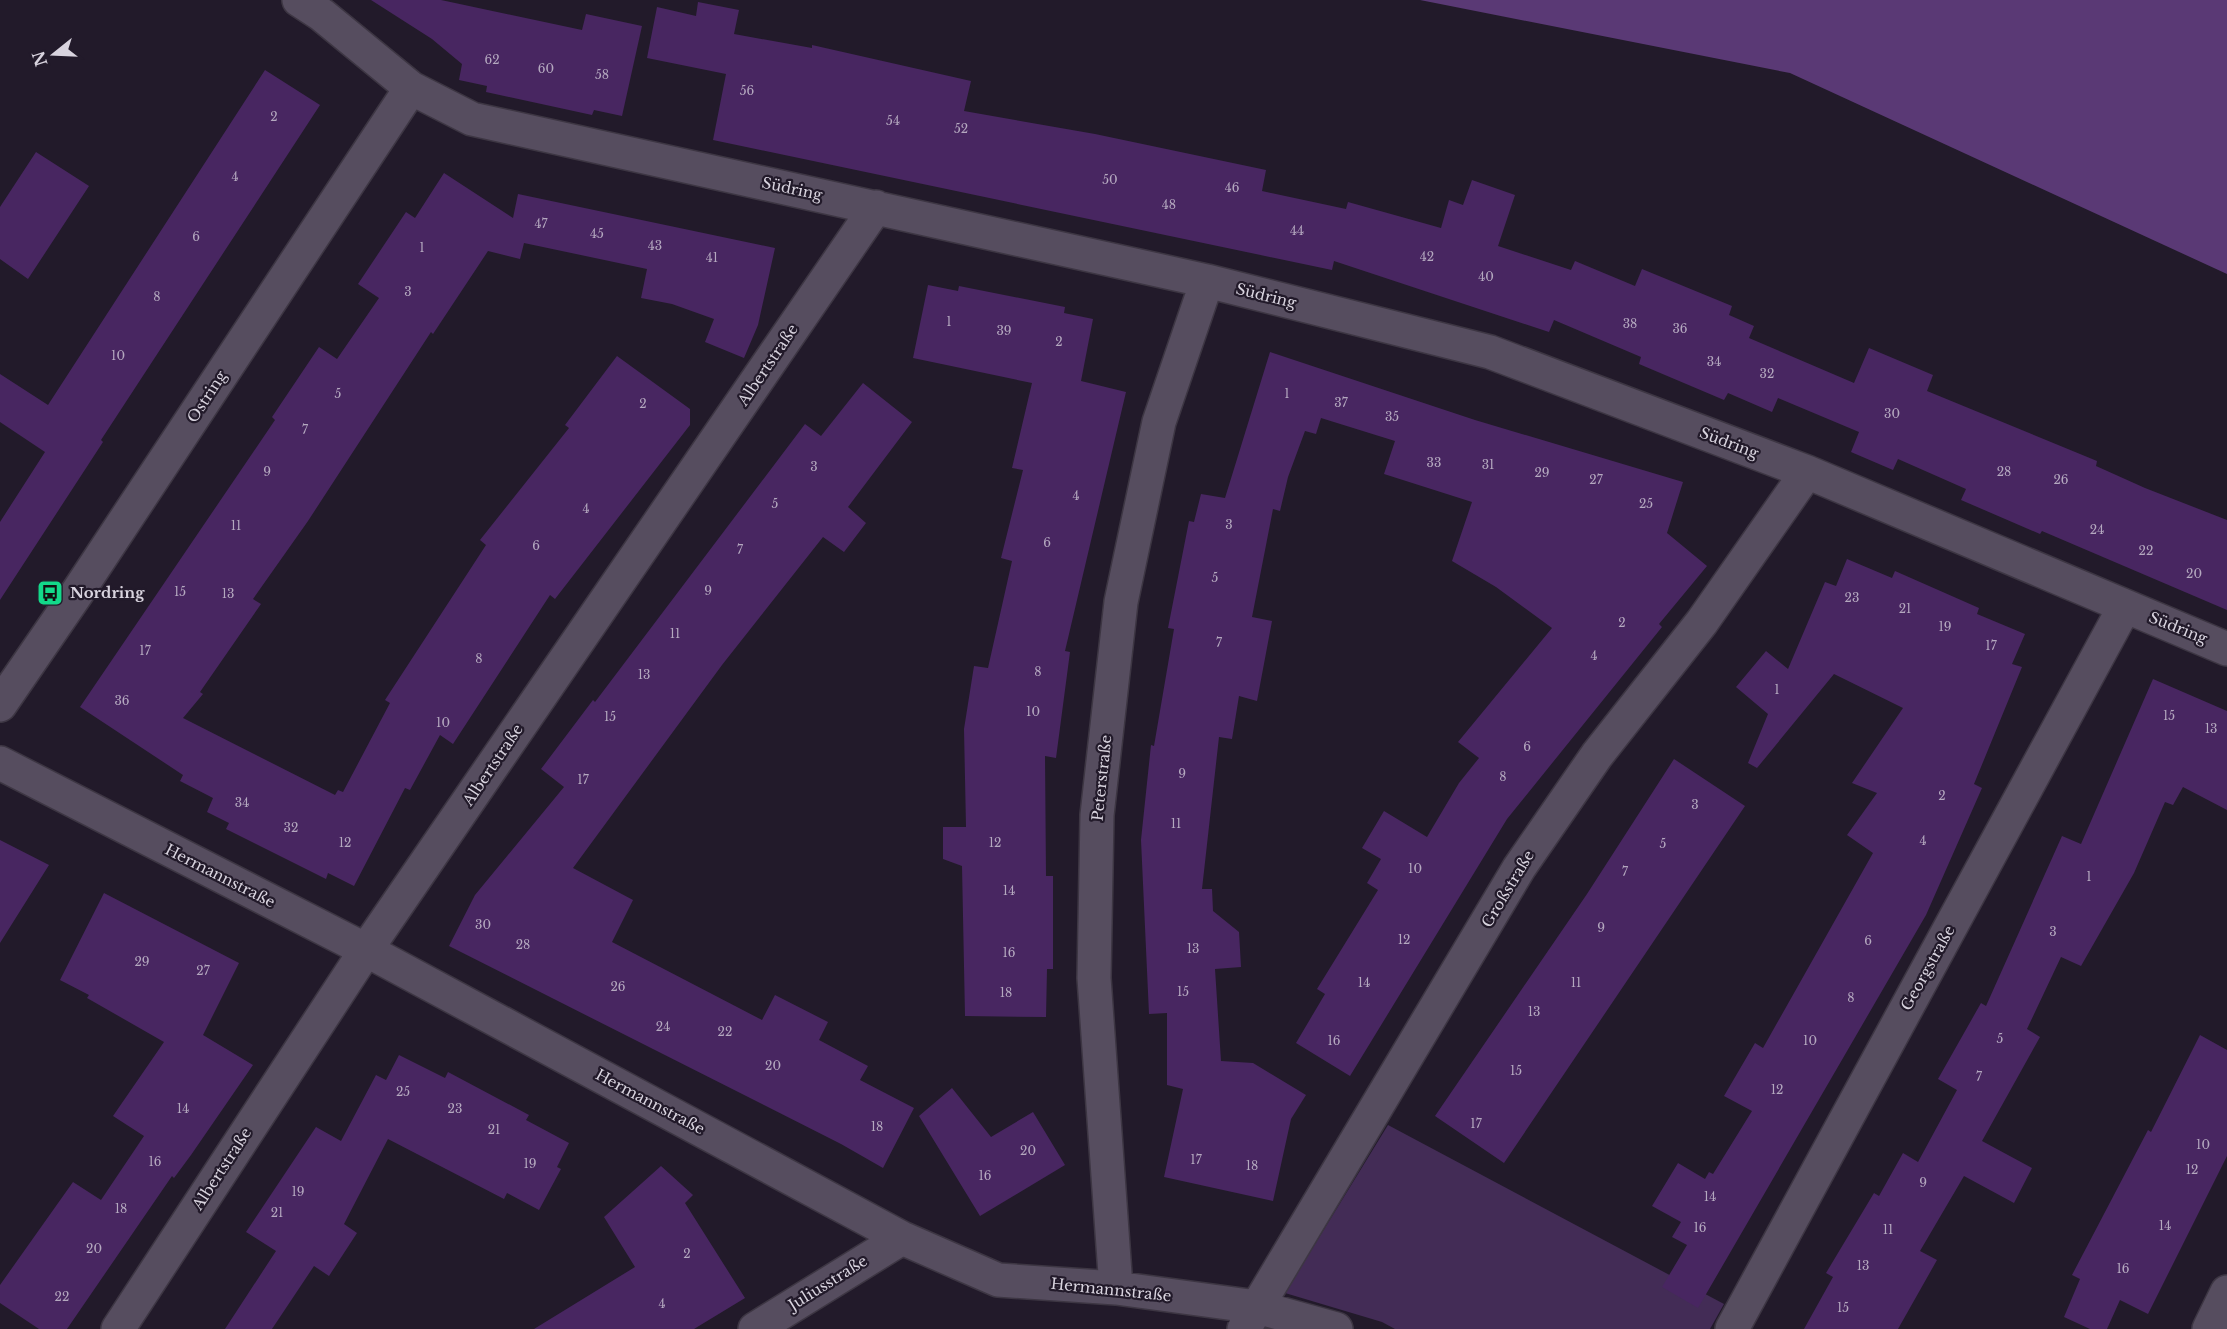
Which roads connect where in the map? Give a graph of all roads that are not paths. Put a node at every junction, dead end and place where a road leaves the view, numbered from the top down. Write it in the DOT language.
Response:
graph roads {
  1 [pos="299,0"];
  2 [pos="411,88"];
  3 [pos="876,207"];
  4 [pos="1207,281"];
  5 [pos="1807,472"];
  6 [pos="2125,606"];
  7 [pos="2227,649"];
  8 [pos="0,705"];
  9 [pos="0,763"];
  10 [pos="366,950"];
  11 [pos="902,1238"];
  12 [pos="1116,1288"];
  13 [pos="2227,1292"];
  14 [pos="1250,1318"];
  15 [pos="118,1329"];
  16 [pos="755,1329"];
  17 [pos="1336,1329"];
  18 [pos="1732,1329"];
  19 [pos="2209,1329"];
  1 -- 2 [label="street, Südring"];
  2 -- 3 [label="street, Südring"];
  2 -- 8 [label="street, Ostring"];
  3 -- 4 [label="street, Südring"];
  3 -- 10 [label="street, Albertstraße"];
  4 -- 5 [label="street, Südring"];
  4 -- 12 [label="street, Peterstraße"];
  5 -- 6 [label="street, Südring"];
  5 -- 14 [label="street, Großstraße"];
  6 -- 7 [label="street, Südring"];
  6 -- 18 [label="street, Georgstraße"];
  9 -- 10 [label="street, Hermannstraße"];
  10 -- 11 [label="street, Hermannstraße"];
  10 -- 15 [label="street, Albertstraße"];
  11 -- 12 [label="street, Hermannstraße"];
  11 -- 16 [label="street, Juliusstraße"];
  12 -- 14 [label="street, Hermannstraße"];
  13 -- 19 [label="street"];
  14 -- 17 [label="street, Hermannstraße"];
}
